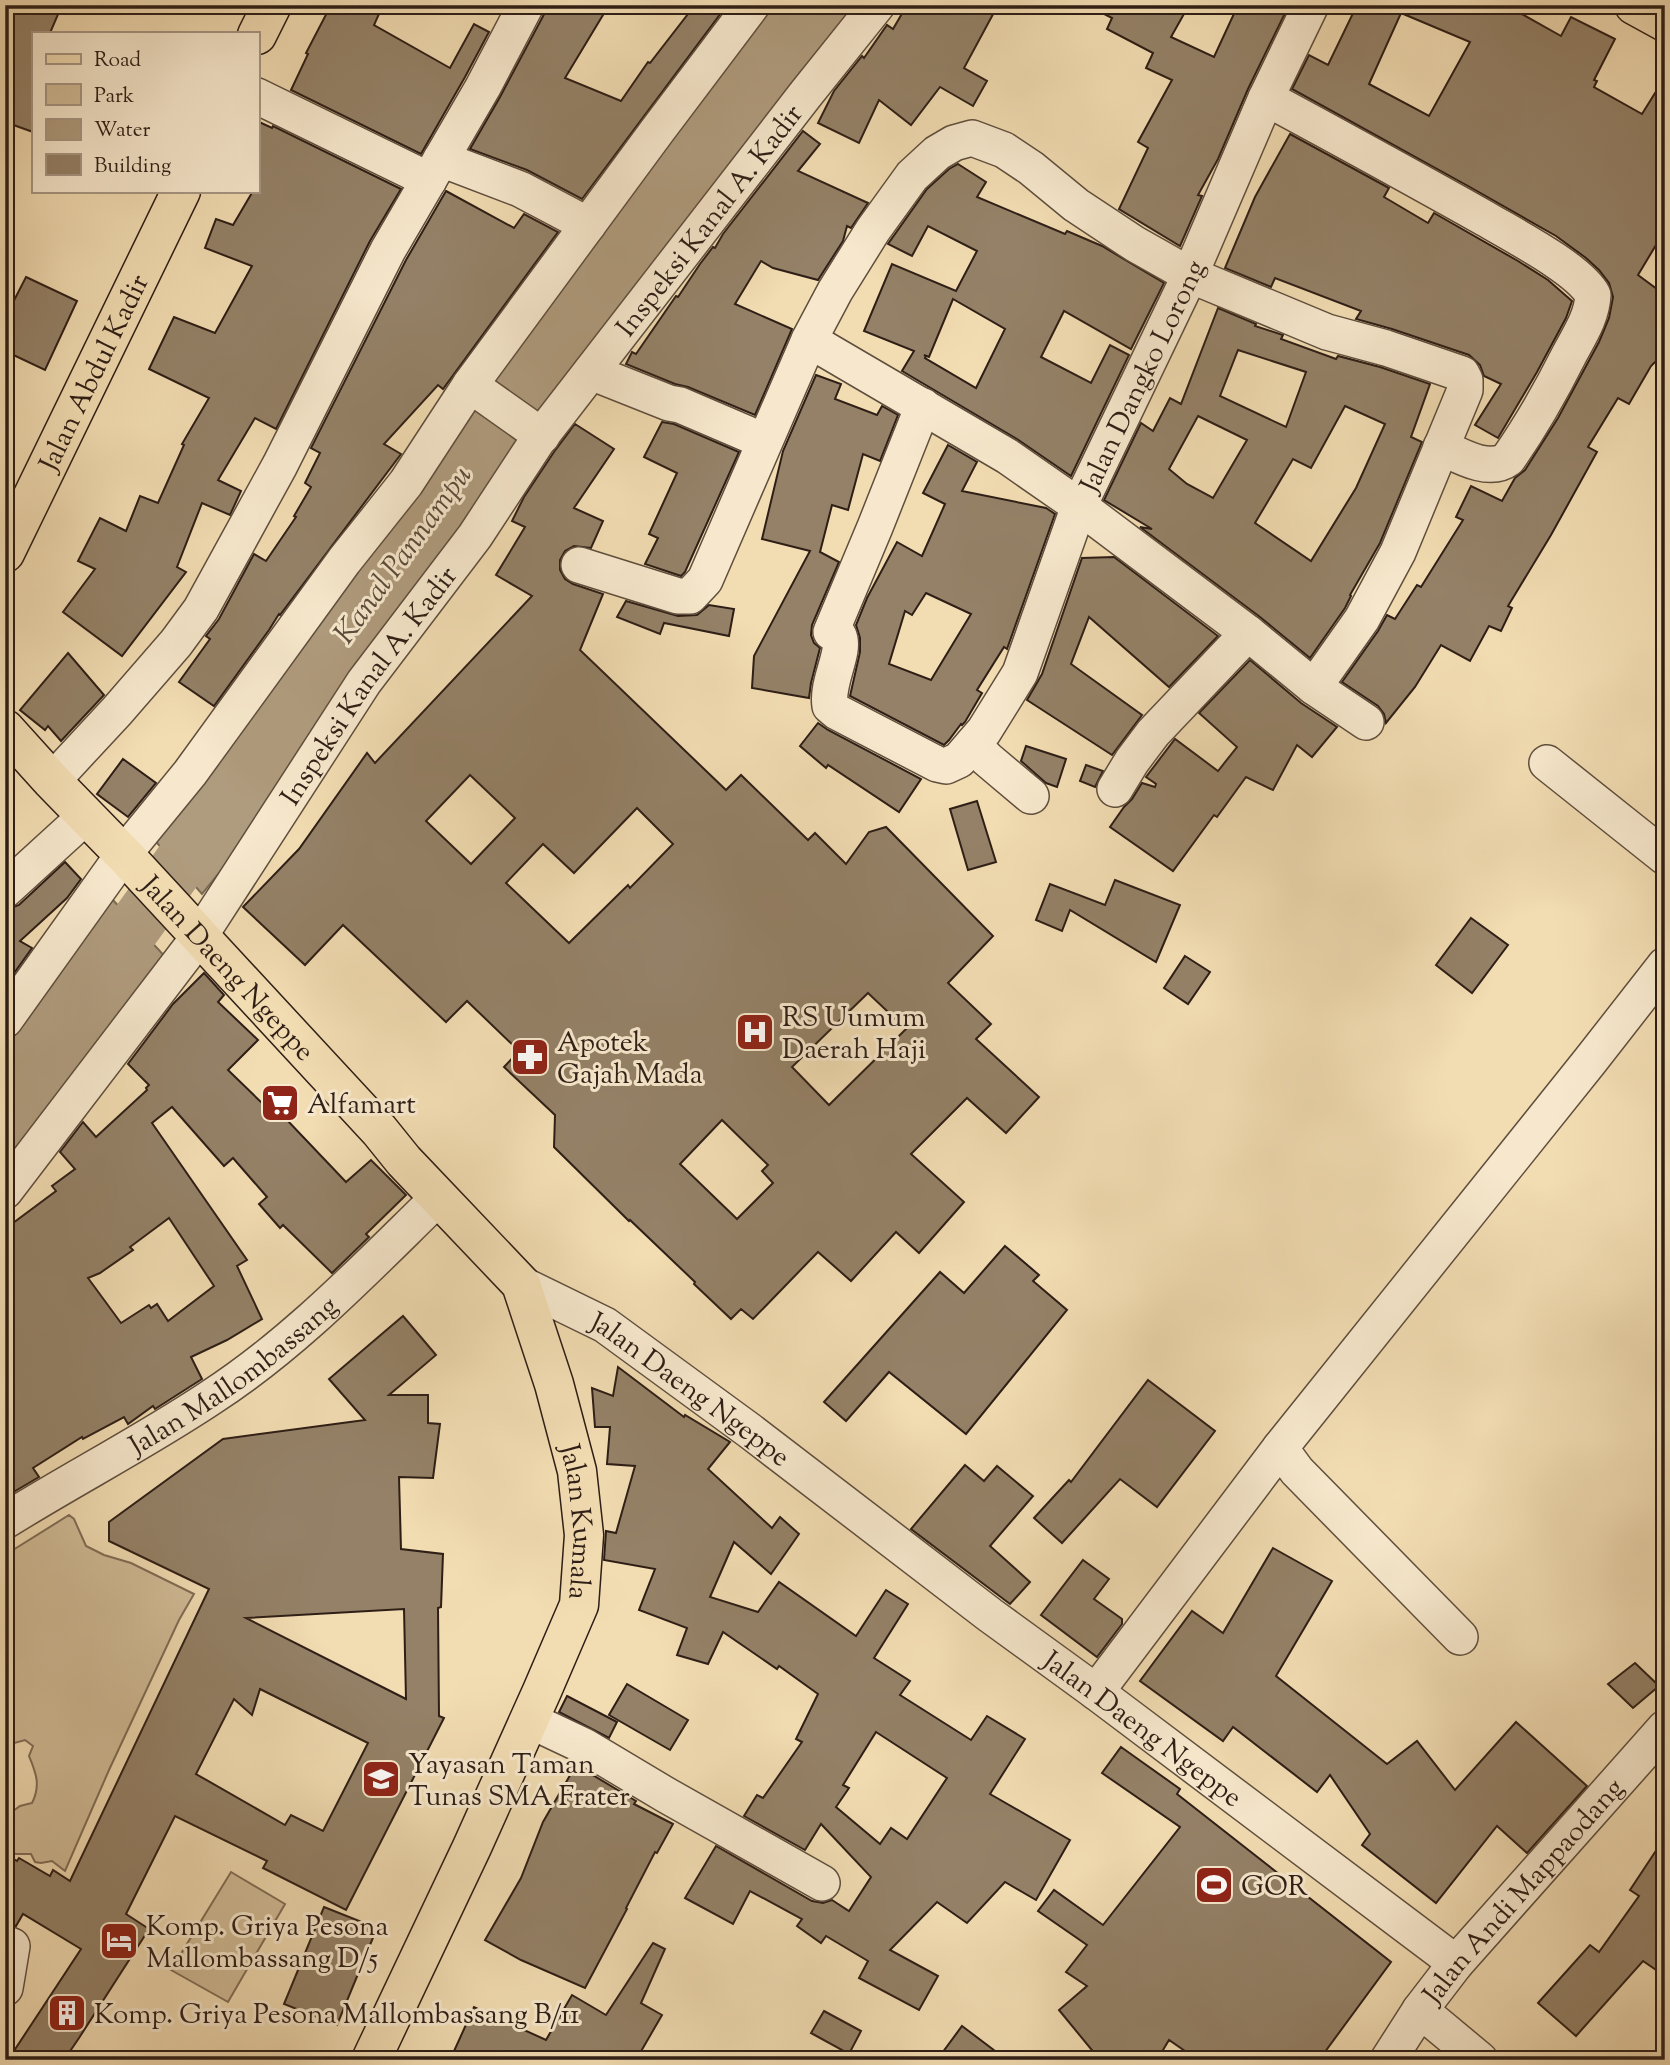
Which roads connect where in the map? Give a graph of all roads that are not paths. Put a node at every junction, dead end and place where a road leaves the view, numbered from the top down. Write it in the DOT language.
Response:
graph roads {
  1 [pos="272,5"];
  2 [pos="526,5"];
  3 [pos="752,5"];
  4 [pos="877,5"];
  5 [pos="1311,5"];
  6 [pos="1634,5"];
  7 [pos="1665,22"];
  8 [pos="258,32"];
  9 [pos="259,97"];
  10 [pos="1266,98"];
  11 [pos="435,169"];
  12 [pos="181,192"];
  13 [pos="588,225"];
  14 [pos="1190,275"];
  15 [pos="809,340"];
  16 [pos="591,372"];
  17 [pos="470,385"];
  18 [pos="923,406"];
  19 [pos="542,436"];
  20 [pos="764,441"];
  21 [pos="1441,447"];
  22 [pos="1079,506"];
  23 [pos="5,553"];
  24 [pos="579,565"];
  25 [pos="1248,633"];
  26 [pos="1314,687"];
  27 [pos="1366,722"];
  28 [pos="5,729"];
  29 [pos="973,744"];
  30 [pos="1547,763"];
  31 [pos="52,781"];
  32 [pos="1115,789"];
  33 [pos="1031,796"];
  34 [pos="86,816"];
  35 [pos="1665,857"];
  36 [pos="127,858"];
  37 [pos="5,890"];
  38 [pos="192,930"];
  39 [pos="1665,965"];
  40 [pos="5,1020"];
  41 [pos="5,1191"];
  42 [pos="438,1198"];
  43 [pos="521,1284"];
  44 [pos="1280,1448"];
  45 [pos="5,1521"];
  46 [pos="1461,1637"];
  47 [pos="1096,1692"];
  48 [pos="529,1720"];
  49 [pos="1665,1728"];
  50 [pos="822,1883"];
  51 [pos="5,1943"];
  52 [pos="1456,1963"];
  53 [pos="5,1988"];
  54 [pos="1420,2010"];
  55 [pos="371,2060"];
  56 [pos="1388,2060"];
  57 [pos="1480,2060"];
  1 -- 8 [label="main road"];
  2 -- 11 [label="street"];
  3 -- 13 [label="street"];
  4 -- 16 [label="street, Inspeksi Kanal A. Kadir"];
  5 -- 10 [label="street, Jalan Dangko Lorong"];
  6 -- 7 [label="main road"];
  9 -- 11 [label="street"];
  10 -- 14 [label="street, Jalan Dangko Lorong"];
  10 -- 21 [label="street"];
  11 -- 13 [label="street"];
  11 -- 31 [label="street"];
  12 -- 23 [label="main road, Jalan Abdul Kadir"];
  13 -- 17 [label="street"];
  14 -- 15 [label="street"];
  14 -- 21 [label="street"];
  14 -- 22 [label="street, Jalan Dangko Lorong"];
  15 -- 18 [label="street"];
  15 -- 20 [label="street"];
  16 -- 19 [label="street, Inspeksi Kanal A. Kadir"];
  16 -- 20 [label="street"];
  17 -- 19 [label="street"];
  17 -- 36 [label="street"];
  18 -- 22 [label="street"];
  18 -- 29 [label="street, Jalan Dangko Lorong"];
  19 -- 38 [label="street, Inspeksi Kanal A. Kadir"];
  20 -- 24 [label="street"];
  21 -- 26 [label="street"];
  22 -- 25 [label="street"];
  22 -- 29 [label="street, Jalan Dangko Lorong"];
  25 -- 26 [label="street"];
  25 -- 32 [label="street"];
  26 -- 27 [label="street"];
  28 -- 31 [label="main road, Jalan Daeng Ngeppe"];
  29 -- 33 [label="street"];
  30 -- 35 [label="street"];
  31 -- 34 [label="main road, Jalan Daeng Ngeppe"];
  34 -- 36 [label="main road, Jalan Daeng Ngeppe"];
  34 -- 37 [label="street"];
  36 -- 38 [label="main road, Jalan Daeng Ngeppe"];
  36 -- 40 [label="street"];
  38 -- 41 [label="street, Inspeksi Kanal A. Kadir"];
  38 -- 42 [label="main road, Jalan Daeng Ngeppe"];
  39 -- 44 [label="street"];
  42 -- 43 [label="main road, Jalan Daeng Ngeppe"];
  42 -- 45 [label="street, Jalan Mallombassang"];
  43 -- 47 [label="street, Jalan Daeng Ngeppe"];
  43 -- 48 [label="main road, Jalan Kumala"];
  44 -- 46 [label="street"];
  44 -- 47 [label="street"];
  47 -- 52 [label="street, Jalan Daeng Ngeppe"];
  48 -- 50 [label="street"];
  48 -- 55 [label="main road, Jalan Kumala"];
  49 -- 52 [label="street, Jalan Andi Mappaodang"];
  51 -- 53 [label="street"];
  52 -- 54 [label="street, Jalan Andi Mappaodang"];
  54 -- 56 [label="street, Jalan Andi Mappaodang"];
  54 -- 57 [label="street"];
}
